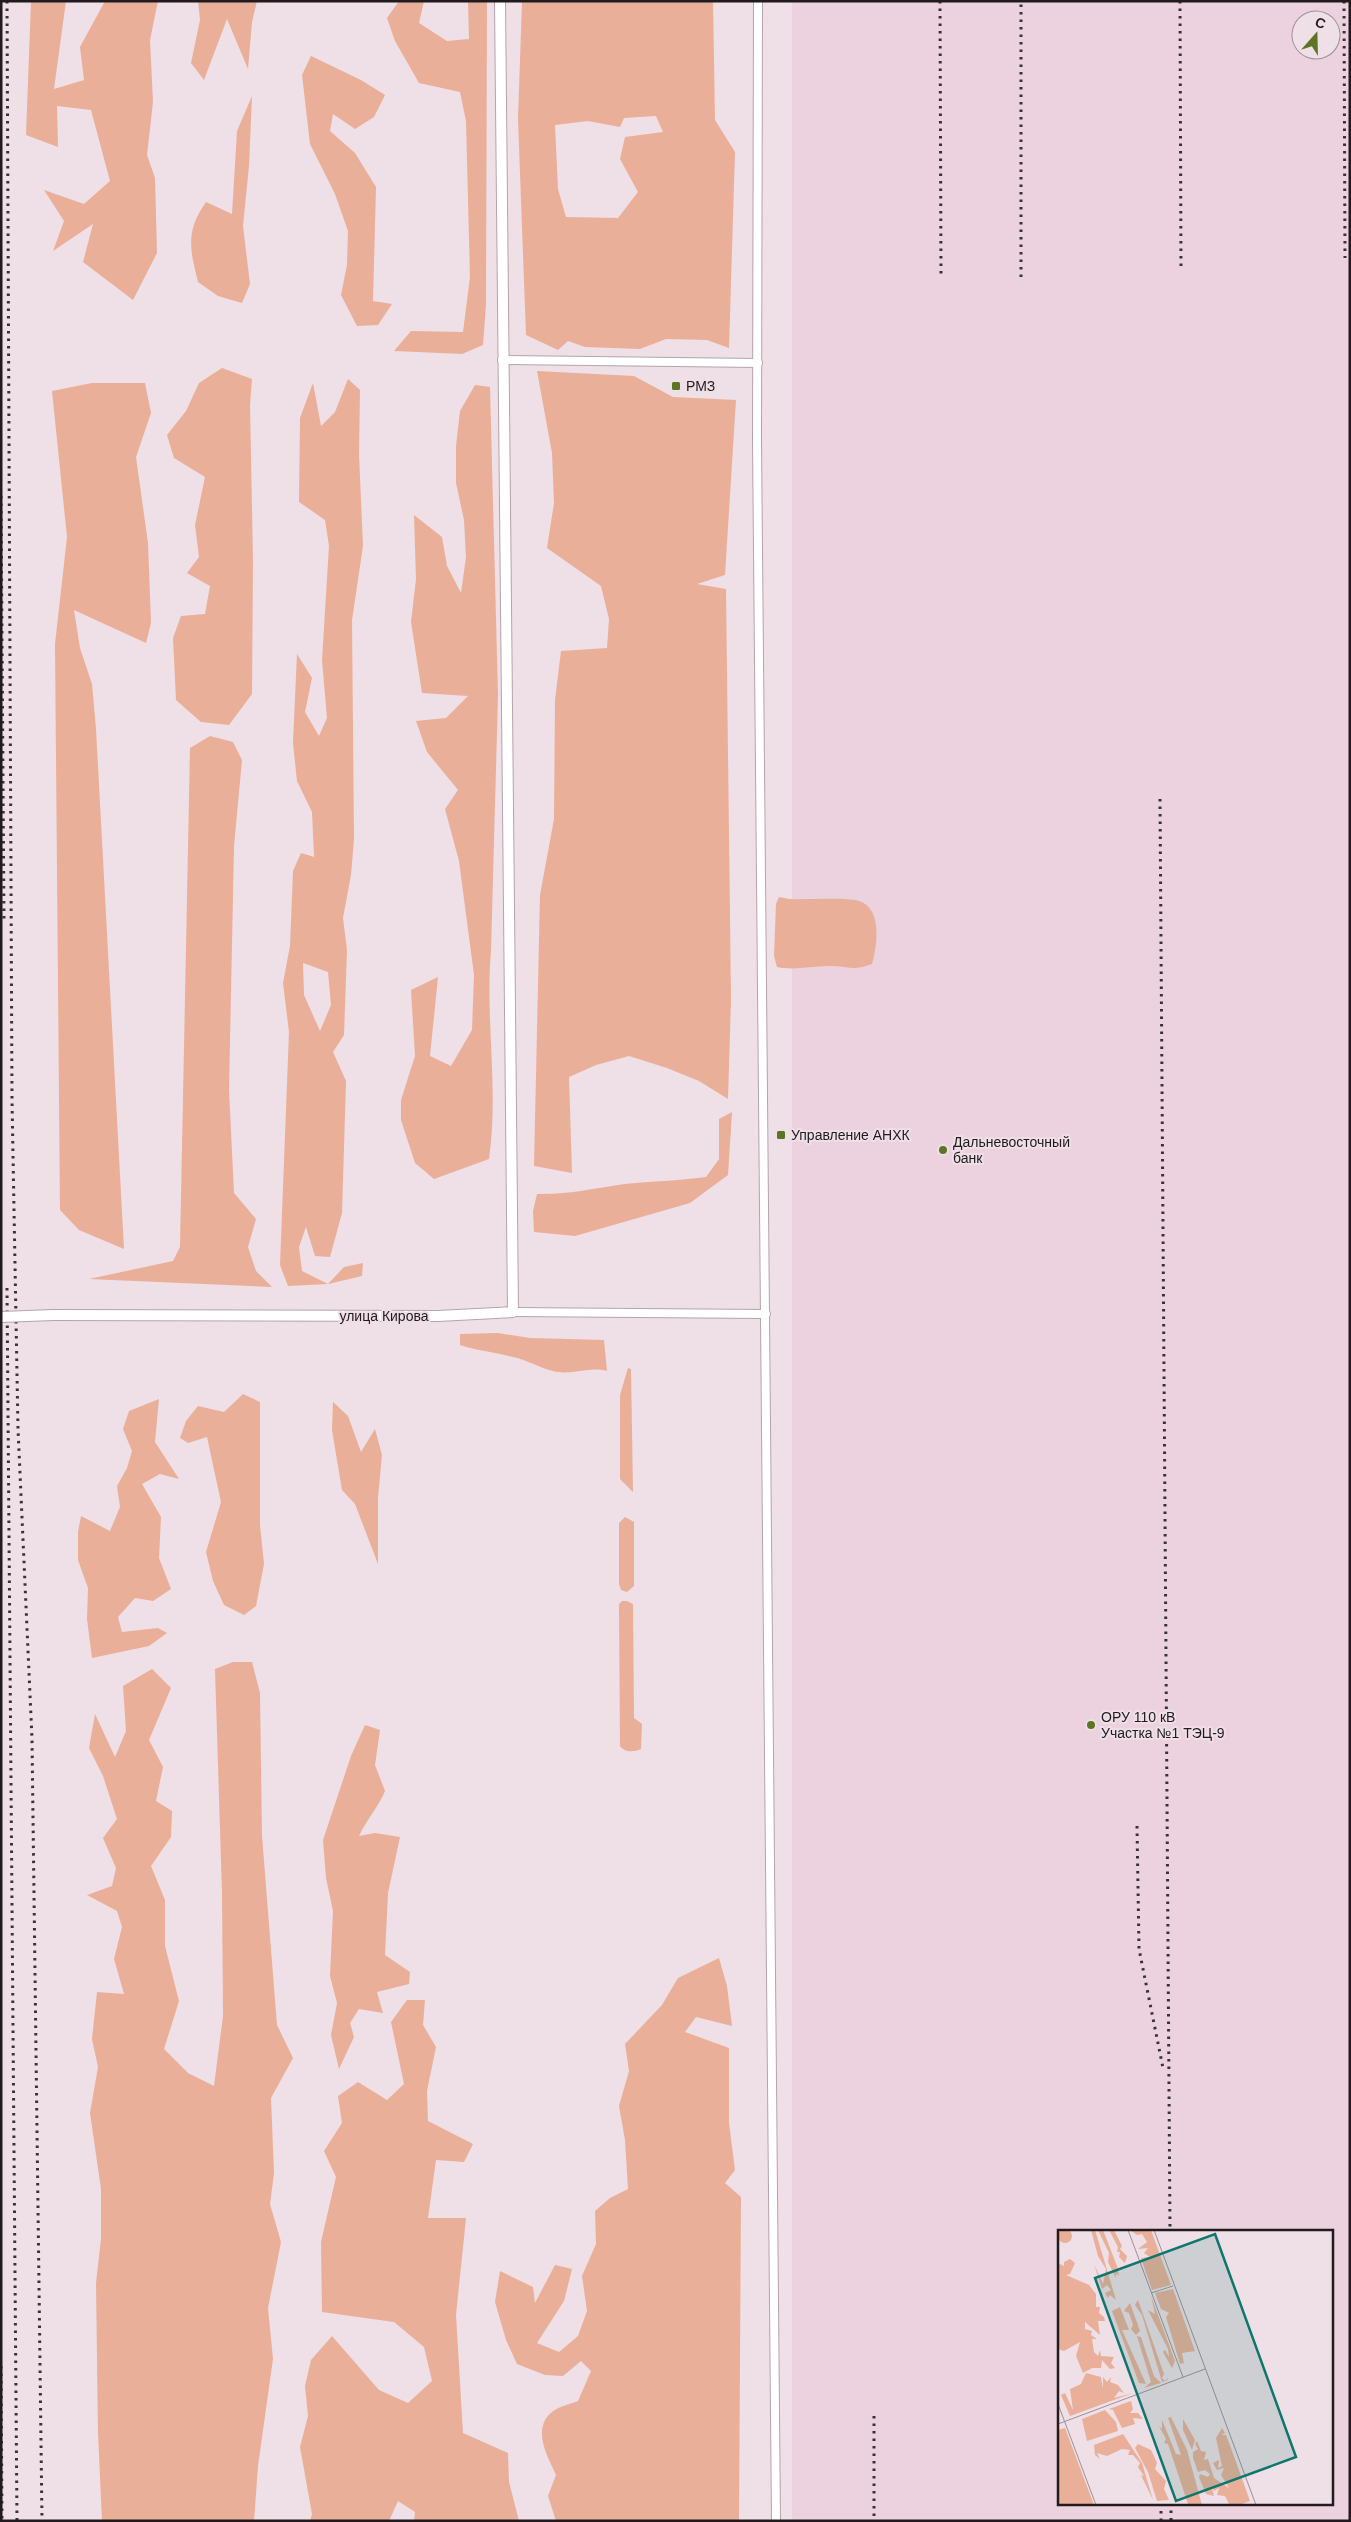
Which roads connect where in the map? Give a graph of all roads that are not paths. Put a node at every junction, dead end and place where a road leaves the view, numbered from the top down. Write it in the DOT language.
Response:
graph roads {
  1 [pos="500,1"];
  2 [pos="758,1"];
  3 [pos="502,360"];
  4 [pos="758,363"];
  5 [pos="513,1312"];
  6 [pos="766,1314"];
  7 [pos="1,1317"];
  8 [pos="776,2521"];
  1 -- 3 [label="street"];
  2 -- 4 [label="street"];
  3 -- 4 [label="street"];
  3 -- 5 [label="street"];
  4 -- 6 [label="street"];
  5 -- 6 [label="street, улица Кирова"];
  5 -- 7 [label="street, улица Кирова, bridge"];
  6 -- 8 [label="street"];
}
